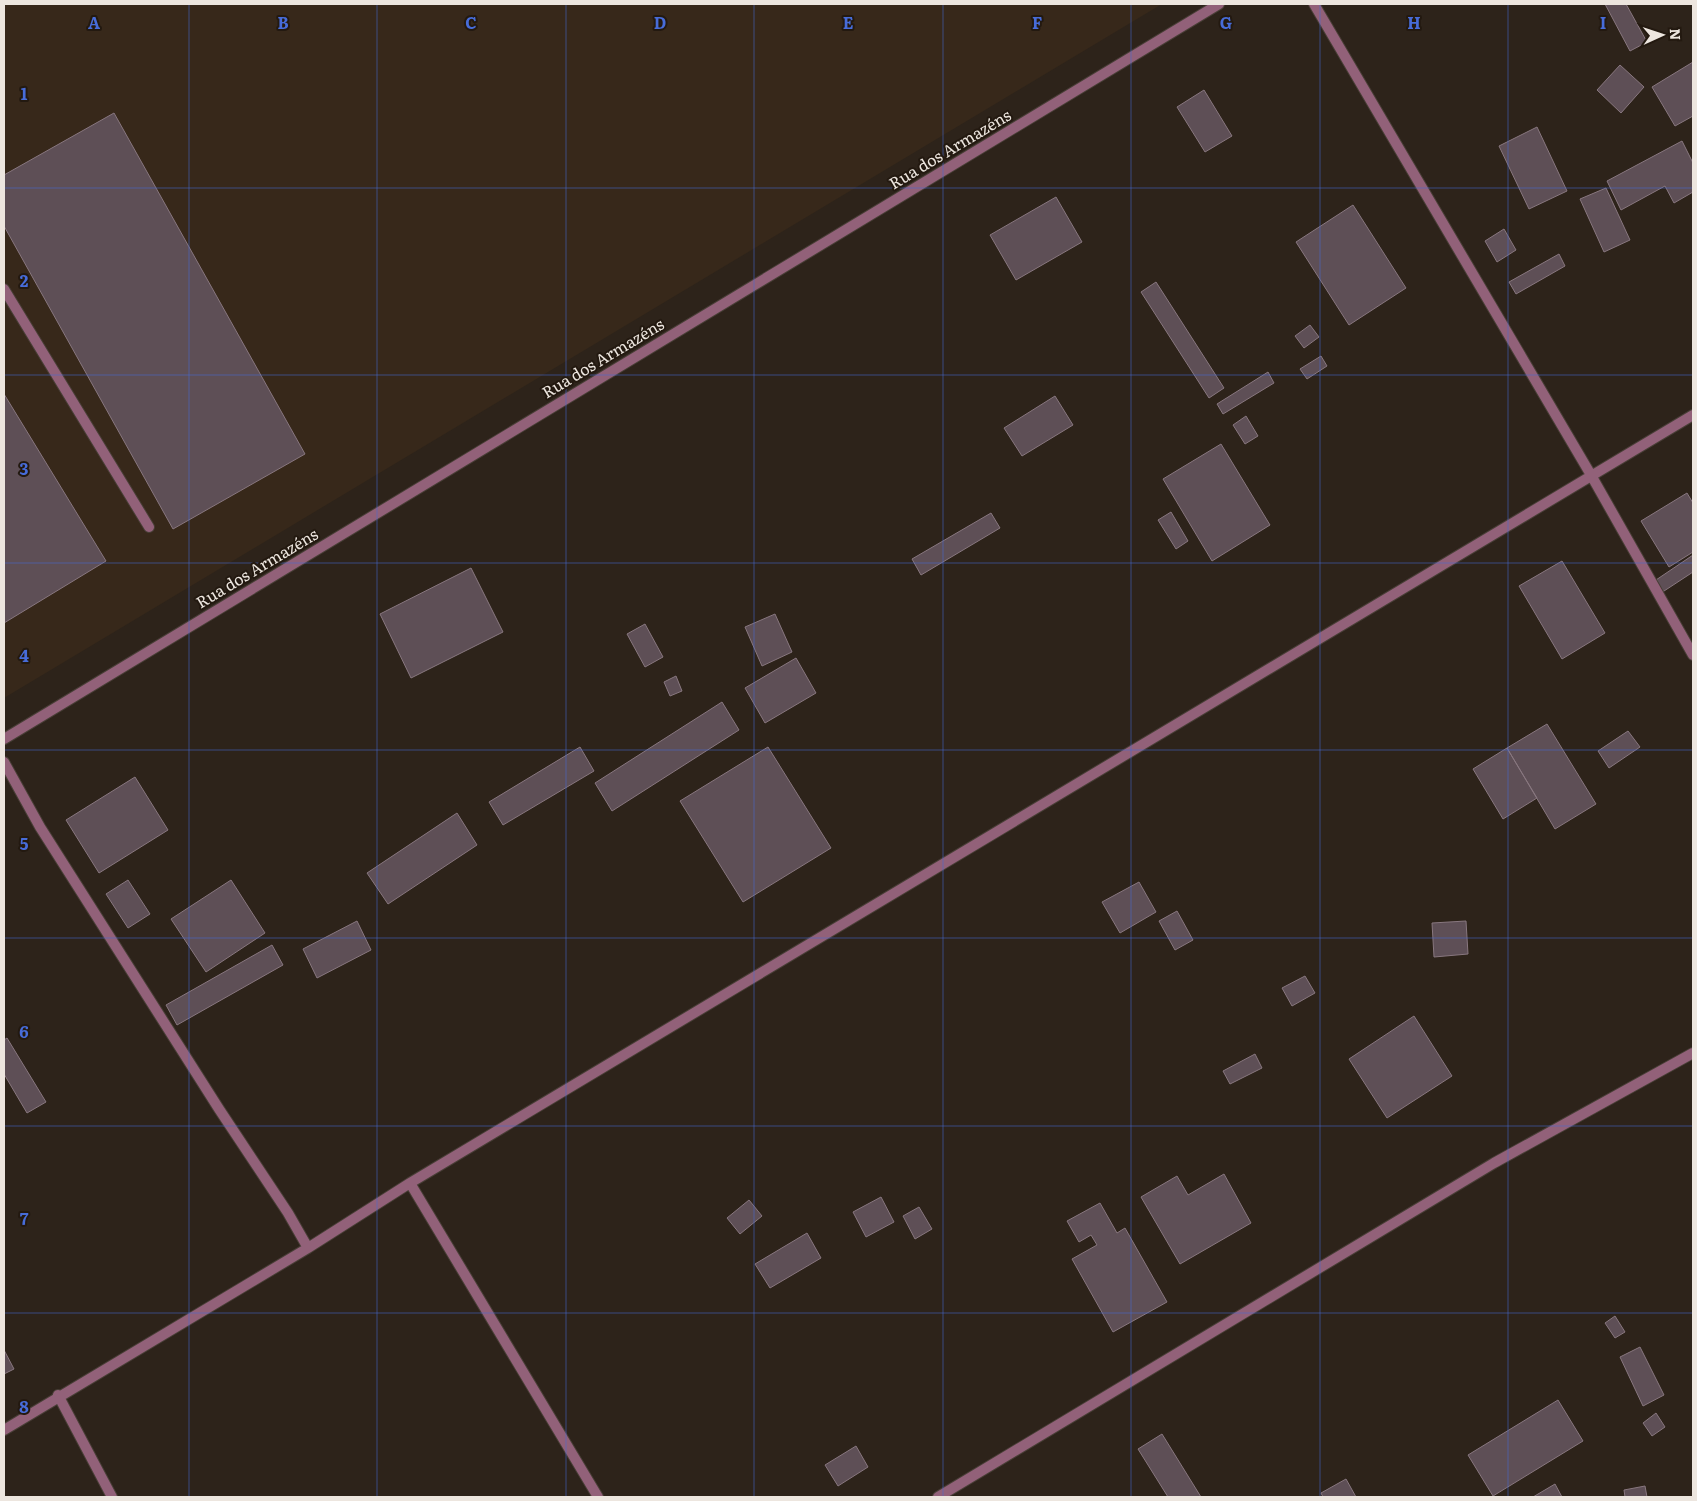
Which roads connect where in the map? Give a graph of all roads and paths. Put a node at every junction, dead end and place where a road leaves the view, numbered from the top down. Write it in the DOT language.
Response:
graph roads {
  1 [pos="1218,4"];
  2 [pos="1314,4"];
  3 [pos="4,289"];
  4 [pos="1693,415"];
  5 [pos="1591,475"];
  6 [pos="149,527"];
  7 [pos="1693,654"];
  8 [pos="4,739"];
  9 [pos="4,762"];
  10 [pos="1693,1053"];
  11 [pos="410,1183"];
  12 [pos="308,1248"];
  13 [pos="58,1395"];
  14 [pos="4,1430"];
  15 [pos="112,1497"];
  16 [pos="598,1497"];
  17 [pos="938,1497"];
  1 -- 8 [label="street, Rua dos Armazéns"];
  2 -- 5 [label="street"];
  3 -- 6 [label="street"];
  4 -- 5 [label="street"];
  5 -- 7 [label="street"];
  5 -- 11 [label="street"];
  9 -- 12 [label="street"];
  10 -- 17 [label="street"];
  11 -- 12 [label="street"];
  11 -- 16 [label="street"];
  12 -- 13 [label="street"];
  13 -- 14 [label="street"];
  13 -- 15 [label="street"];
}
